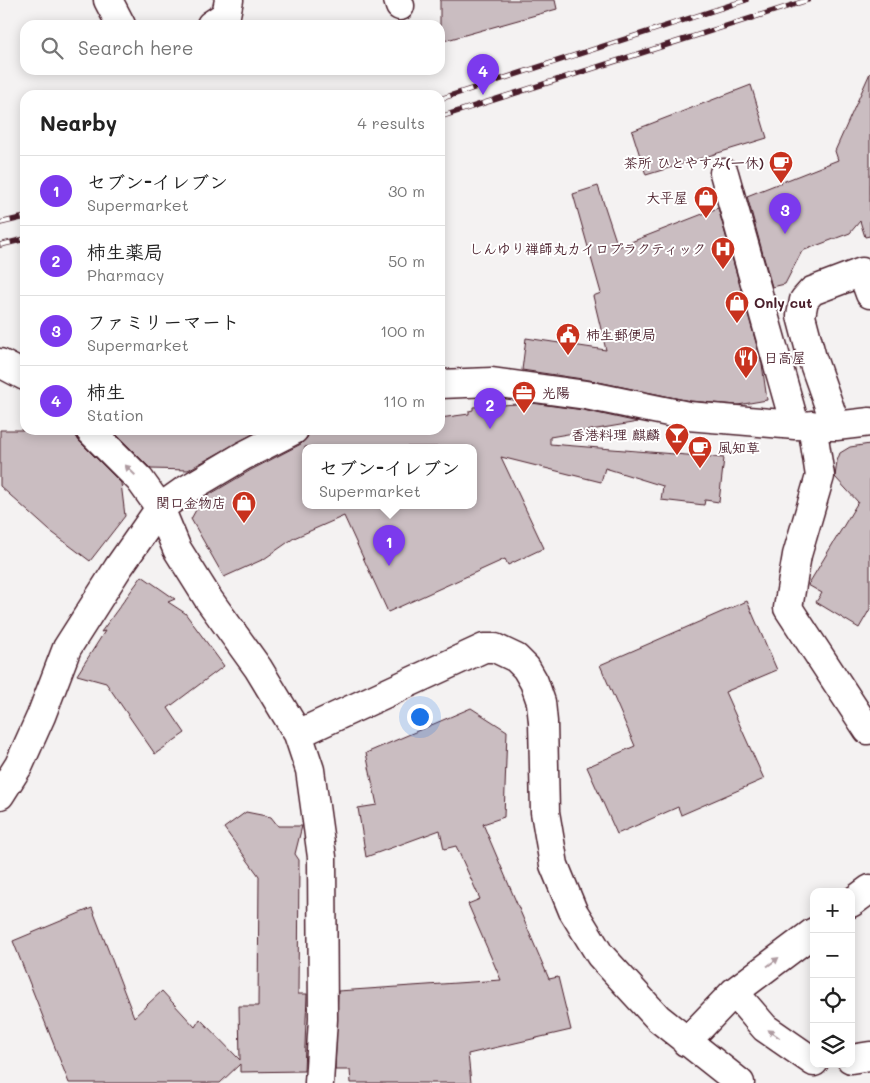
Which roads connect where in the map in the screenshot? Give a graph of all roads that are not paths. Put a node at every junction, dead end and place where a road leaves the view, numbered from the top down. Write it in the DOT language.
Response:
graph roads {
  1 [pos="108,0"];
  2 [pos="229,0"];
  3 [pos="118,20"];
  4 [pos="218,20"];
  5 [pos="724,173"];
  6 [pos="870,294"];
  7 [pos="0,363"];
  8 [pos="20,373"];
  9 [pos="445,384"];
  10 [pos="870,422"];
  11 [pos="814,425"];
  12 [pos="95,435"];
  13 [pos="284,435"];
  14 [pos="160,508"];
  15 [pos="868,730"];
  16 [pos="298,734"];
  17 [pos="0,795"];
  18 [pos="870,889"];
  19 [pos="855,900"];
  20 [pos="813,933"];
  21 [pos="734,992"];
  22 [pos="686,1042"];
  23 [pos="870,1056"];
  24 [pos="855,1058"];
  25 [pos="810,1059"];
  26 [pos="319,1083"];
  27 [pos="740,1083"];
  1 -- 3 [label="street"];
  2 -- 4 [label="street"];
  5 -- 11 [label="street"];
  6 -- 11 [label="street"];
  7 -- 8 [label="street"];
  9 -- 11 [label="street"];
  10 -- 11 [label="street"];
  11 -- 15 [label="street"];
  14 -- 12 [label="street, one-way"];
  13 -- 14 [label="street"];
  14 -- 16 [label="street"];
  14 -- 17 [label="street"];
  16 -- 22 [label="street"];
  16 -- 26 [label="street"];
  18 -- 19 [label="street"];
  21 -- 20 [label="street, one-way"];
  21 -- 22 [label="street"];
  25 -- 21 [label="street, one-way"];
  22 -- 27 [label="street"];
  23 -- 24 [label="street"];
}
